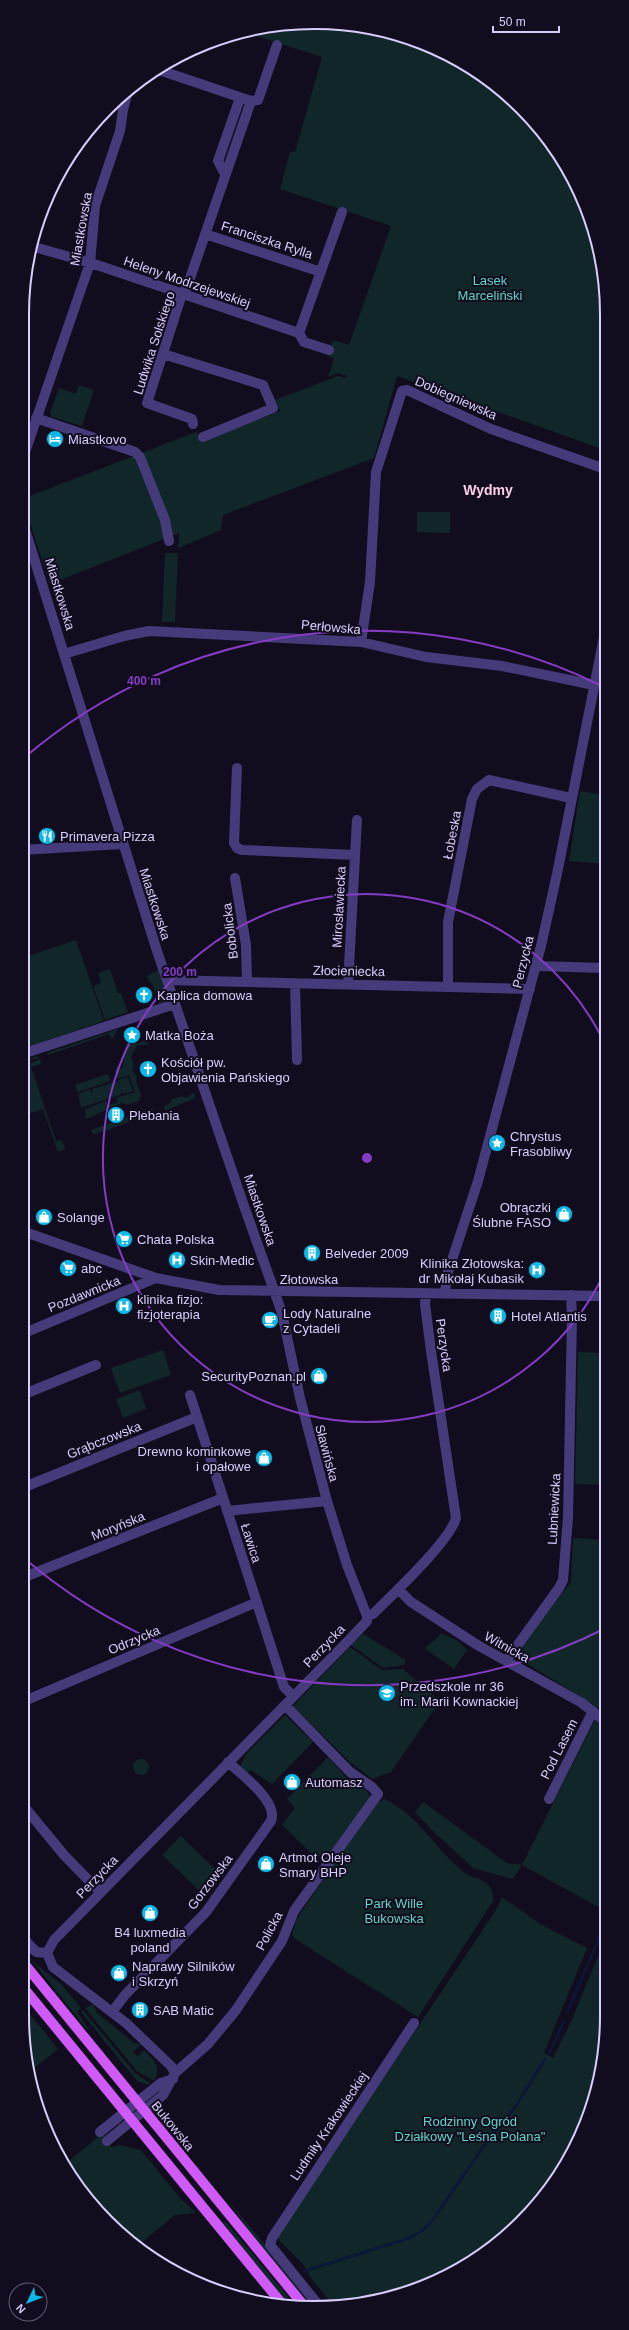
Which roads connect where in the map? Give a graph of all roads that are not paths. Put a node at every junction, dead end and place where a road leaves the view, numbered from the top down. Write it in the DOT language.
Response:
graph roads {
  1 [pos="277,45"];
  2 [pos="164,72"];
  3 [pos="240,98"];
  4 [pos="126,100"];
  5 [pos="251,101"];
  6 [pos="225,174"];
  7 [pos="342,212"];
  8 [pos="205,234"];
  9 [pos="37,248"];
  10 [pos="90,262"];
  11 [pos="321,272"];
  12 [pos="182,294"];
  13 [pos="299,333"];
  14 [pos="329,350"];
  15 [pos="163,354"];
  16 [pos="36,418"];
  17 [pos="193,424"];
  18 [pos="203,437"];
  19 [pos="29,440"];
  20 [pos="600,467"];
  21 [pos="169,541"];
  22 [pos="29,542"];
  23 [pos="362,642"];
  24 [pos="64,654"];
  25 [pos="600,656"];
  26 [pos="594,684"];
  27 [pos="237,768"];
  28 [pos="571,798"];
  29 [pos="357,820"];
  30 [pos="122,844"];
  31 [pos="29,850"];
  32 [pos="356,855"];
  33 [pos="235,878"];
  34 [pos="536,966"];
  35 [pos="600,968"];
  36 [pos="167,980"];
  37 [pos="246,982"];
  38 [pos="296,983"];
  39 [pos="348,984"];
  40 [pos="448,986"];
  41 [pos="530,988"];
  42 [pos="175,1004"];
  43 [pos="29,1052"];
  44 [pos="297,1060"];
  45 [pos="29,1233"];
  46 [pos="156,1278"];
  47 [pos="275,1292"];
  48 [pos="426,1293"];
  49 [pos="445,1293"];
  50 [pos="571,1295"];
  51 [pos="600,1296"];
  52 [pos="29,1331"];
  53 [pos="96,1365"];
  54 [pos="29,1393"];
  55 [pos="190,1395"];
  56 [pos="197,1417"];
  57 [pos="29,1485"];
  58 [pos="223,1498"];
  59 [pos="327,1501"];
  60 [pos="227,1511"];
  61 [pos="29,1575"];
  62 [pos="398,1589"];
  63 [pos="257,1602"];
  64 [pos="367,1616"];
  65 [pos="506,1661"];
  66 [pos="293,1696"];
  67 [pos="29,1699"];
  68 [pos="285,1704"];
  69 [pos="593,1711"];
  70 [pos="600,1717"];
  71 [pos="228,1762"];
  72 [pos="549,1800"];
  73 [pos="29,1812"];
  74 [pos="100,1892"];
  75 [pos="29,1944"];
  76 [pos="47,1953"];
  77 [pos="29,1970"];
  78 [pos="29,1995"];
  79 [pos="112,2012"];
  80 [pos="414,2023"];
  81 [pos="174,2076"];
  82 [pos="137,2102"];
  83 [pos="144,2111"];
  84 [pos="125,2112"];
  85 [pos="132,2121"];
  86 [pos="100,2132"];
  87 [pos="107,2141"];
  88 [pos="278,2299"];
  89 [pos="299,2300"];
  90 [pos="316,2301"];
  1 -- 5 [label="street, Ludwika Solskiego"];
  2 -- 3 [label="street"];
  3 -- 5 [label="street"];
  3 -- 6 [label="street"];
  4 -- 10 [label="street, Miastkowska"];
  5 -- 6 [label="street, Ludwika Solskiego"];
  6 -- 8 [label="street, Ludwika Solskiego"];
  7 -- 11 [label="street"];
  8 -- 11 [label="street, Franciszka Rylla"];
  8 -- 12 [label="street, Ludwika Solskiego"];
  9 -- 10 [label="street, Heleny Modrzejewskiej"];
  10 -- 12 [label="street, Heleny Modrzejewskiej"];
  10 -- 16 [label="street, Miastkowska"];
  11 -- 13 [label="street"];
  12 -- 13 [label="street, Heleny Modrzejewskiej"];
  12 -- 15 [label="street, Ludwika Solskiego"];
  13 -- 14 [label="street, Heleny Modrzejewskiej"];
  15 -- 17 [label="street, Ludwika Solskiego"];
  15 -- 18 [label="street"];
  16 -- 19 [label="street, Miastkowska"];
  16 -- 21 [label="street"];
  20 -- 23 [label="street, Dobiegniewska"];
  22 -- 24 [label="street, Miastkowska"];
  23 -- 24 [label="street, Perłowska"];
  23 -- 26 [label="street, Perłowska"];
  24 -- 30 [label="street, Miastkowska"];
  25 -- 26 [label="street, Perzycka"];
  26 -- 28 [label="street, Perzycka"];
  27 -- 32 [label="street, Mirosławiecka"];
  28 -- 34 [label="street, Perzycka"];
  28 -- 40 [label="street, Łobeska"];
  29 -- 32 [label="street, Mirosławiecka"];
  30 -- 31 [label="street"];
  30 -- 36 [label="street, Miastkowska"];
  32 -- 39 [label="street, Mirosławiecka"];
  33 -- 37 [label="street, Bobolicka"];
  34 -- 35 [label="street"];
  34 -- 41 [label="street, Perzycka"];
  36 -- 37 [label="street, Złocieniecka"];
  36 -- 42 [label="street, Miastkowska"];
  37 -- 38 [label="street, Złocieniecka"];
  38 -- 39 [label="street, Złocieniecka"];
  38 -- 44 [label="street"];
  39 -- 40 [label="street, Złocieniecka"];
  40 -- 41 [label="street, Złocieniecka"];
  41 -- 49 [label="street, Perzycka"];
  42 -- 43 [label="street"];
  42 -- 47 [label="street, Miastkowska"];
  45 -- 46 [label="street, Złotowska"];
  46 -- 47 [label="street, Złotowska"];
  46 -- 52 [label="street, Pozdawnicka"];
  47 -- 48 [label="street, Złotowska"];
  47 -- 59 [label="street, Sławińska"];
  48 -- 49 [label="street, Złotowska"];
  48 -- 62 [label="street, Perzycka"];
  49 -- 50 [label="street, Złotowska"];
  50 -- 51 [label="street, Złotowska"];
  50 -- 65 [label="street, Lubniewicka"];
  53 -- 54 [label="street"];
  55 -- 56 [label="street, Ławica"];
  56 -- 57 [label="street, Grąbczowska"];
  56 -- 58 [label="street, Ławica"];
  58 -- 60 [label="street, Ławica"];
  58 -- 61 [label="street, Moryńska"];
  59 -- 60 [label="street"];
  59 -- 64 [label="street, Sławińska"];
  60 -- 63 [label="street, Ławica"];
  62 -- 64 [label="street, Perzycka"];
  62 -- 65 [label="street, Witnicka"];
  63 -- 66 [label="street, Ławica"];
  63 -- 67 [label="street, Odrzycka"];
  64 -- 66 [label="street, Perzycka"];
  65 -- 69 [label="street, Witnicka"];
  66 -- 68 [label="street, Perzycka"];
  68 -- 71 [label="street, Perzycka"];
  68 -- 81 [label="street, Policka"];
  69 -- 70 [label="street, Witnicka"];
  69 -- 72 [label="street, Pod Lasem"];
  71 -- 74 [label="street, Perzycka"];
  71 -- 79 [label="street, Gorzowska"];
  73 -- 74 [label="street"];
  74 -- 76 [label="street, Perzycka"];
  75 -- 76 [label="street"];
  76 -- 79 [label="street"];
  77 -- 82 [label="main road, Bukowska"];
  78 -- 84 [label="main road"];
  79 -- 81 [label="street"];
  80 -- 90 [label="street, Ludmiły Krakowieckiej"];
  81 -- 82 [label="street, Policka"];
  81 -- 83 [label="street, Policka"];
  82 -- 83 [label="main road, Bukowska"];
  82 -- 84 [label="street, Policka"];
  83 -- 85 [label="street, Policka"];
  83 -- 89 [label="main road, Bukowska"];
  84 -- 85 [label="main road"];
  84 -- 86 [label="street, Policka"];
  85 -- 87 [label="street, Policka"];
  85 -- 88 [label="main road"];
}
